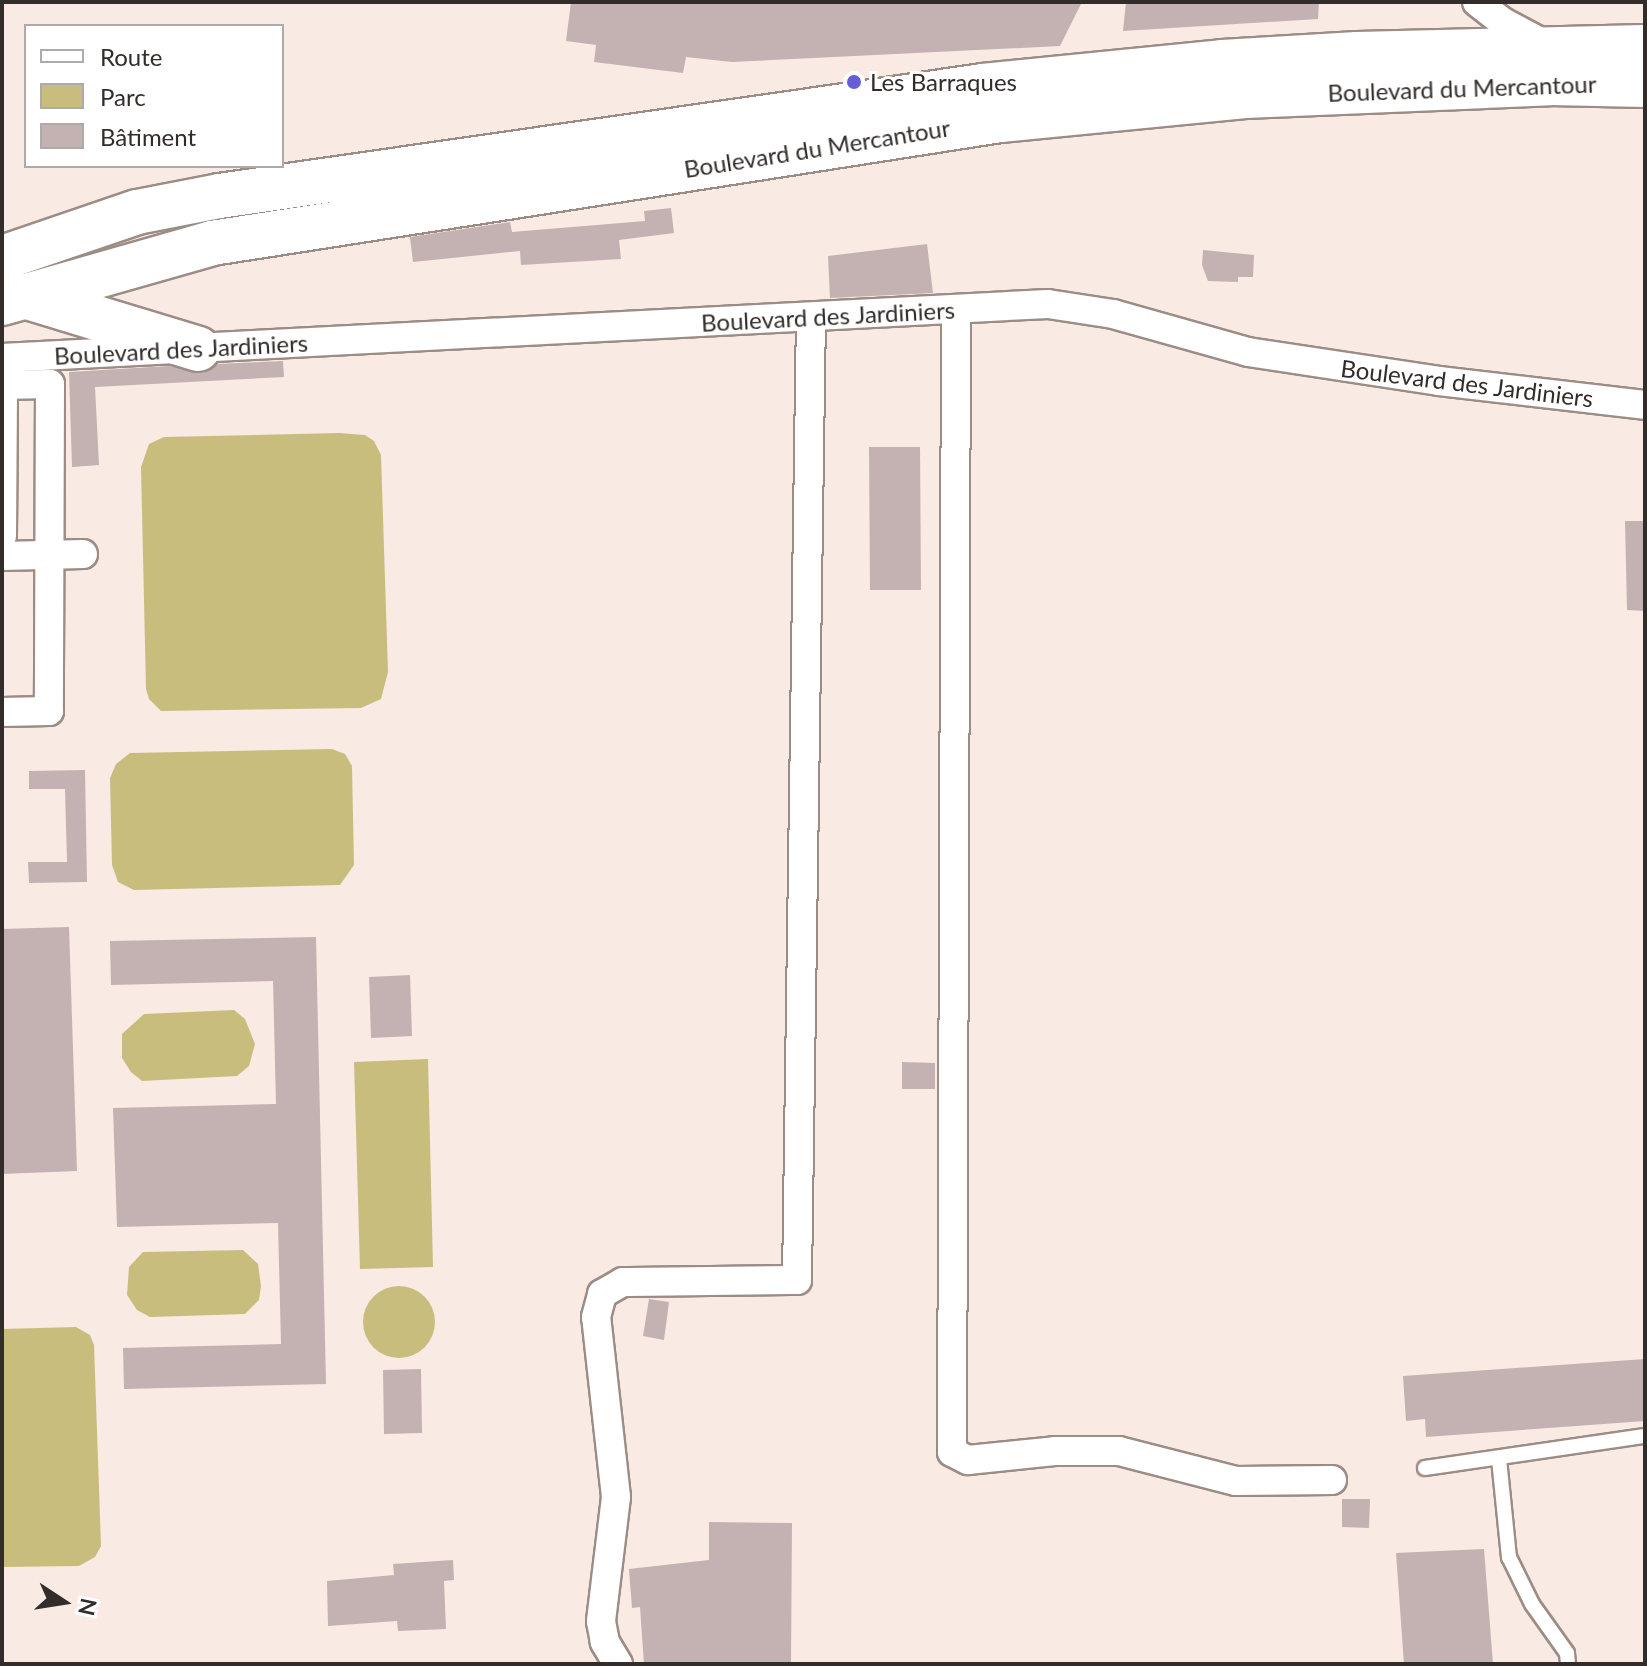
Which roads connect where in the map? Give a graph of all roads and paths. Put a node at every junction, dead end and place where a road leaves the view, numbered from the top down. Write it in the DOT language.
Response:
graph roads {
  1 [pos="1477,2"];
  2 [pos="1645,47"];
  3 [pos="1554,49"];
  4 [pos="1645,85"];
  5 [pos="2,258"];
  6 [pos="13,300"];
  7 [pos="956,310"];
  8 [pos="811,317"];
  9 [pos="198,349"];
  10 [pos="2,358"];
  11 [pos="1645,405"];
  12 [pos="2,536"];
  13 [pos="83,554"];
  14 [pos="48,555"];
  15 [pos="2,556"];
  16 [pos="2,712"];
  17 [pos="1645,1436"];
  18 [pos="1499,1459"];
  19 [pos="1425,1468"];
  20 [pos="1332,1480"];
  21 [pos="618,1664"];
  22 [pos="1568,1664"];
  1 -- 3 [label="street"];
  2 -- 3 [label="main road, Boulevard du Mercantour"];
  3 -- 5 [label="main road, Boulevard du Mercantour"];
  4 -- 6 [label="main road, Boulevard du Mercantour"];
  6 -- 9 [label="main road"];
  7 -- 8 [label="street, Boulevard des Jardiniers"];
  7 -- 11 [label="street, Boulevard des Jardiniers"];
  7 -- 20 [label="street"];
  8 -- 9 [label="street, Boulevard des Jardiniers"];
  8 -- 21 [label="street"];
  9 -- 10 [label="street, Boulevard des Jardiniers"];
  12 -- 14 [label="street"];
  13 -- 14 [label="street"];
  14 -- 15 [label="street"];
  14 -- 16 [label="street"];
  17 -- 18 [label="lane"];
  18 -- 19 [label="lane"];
  18 -- 22 [label="lane"];
}
